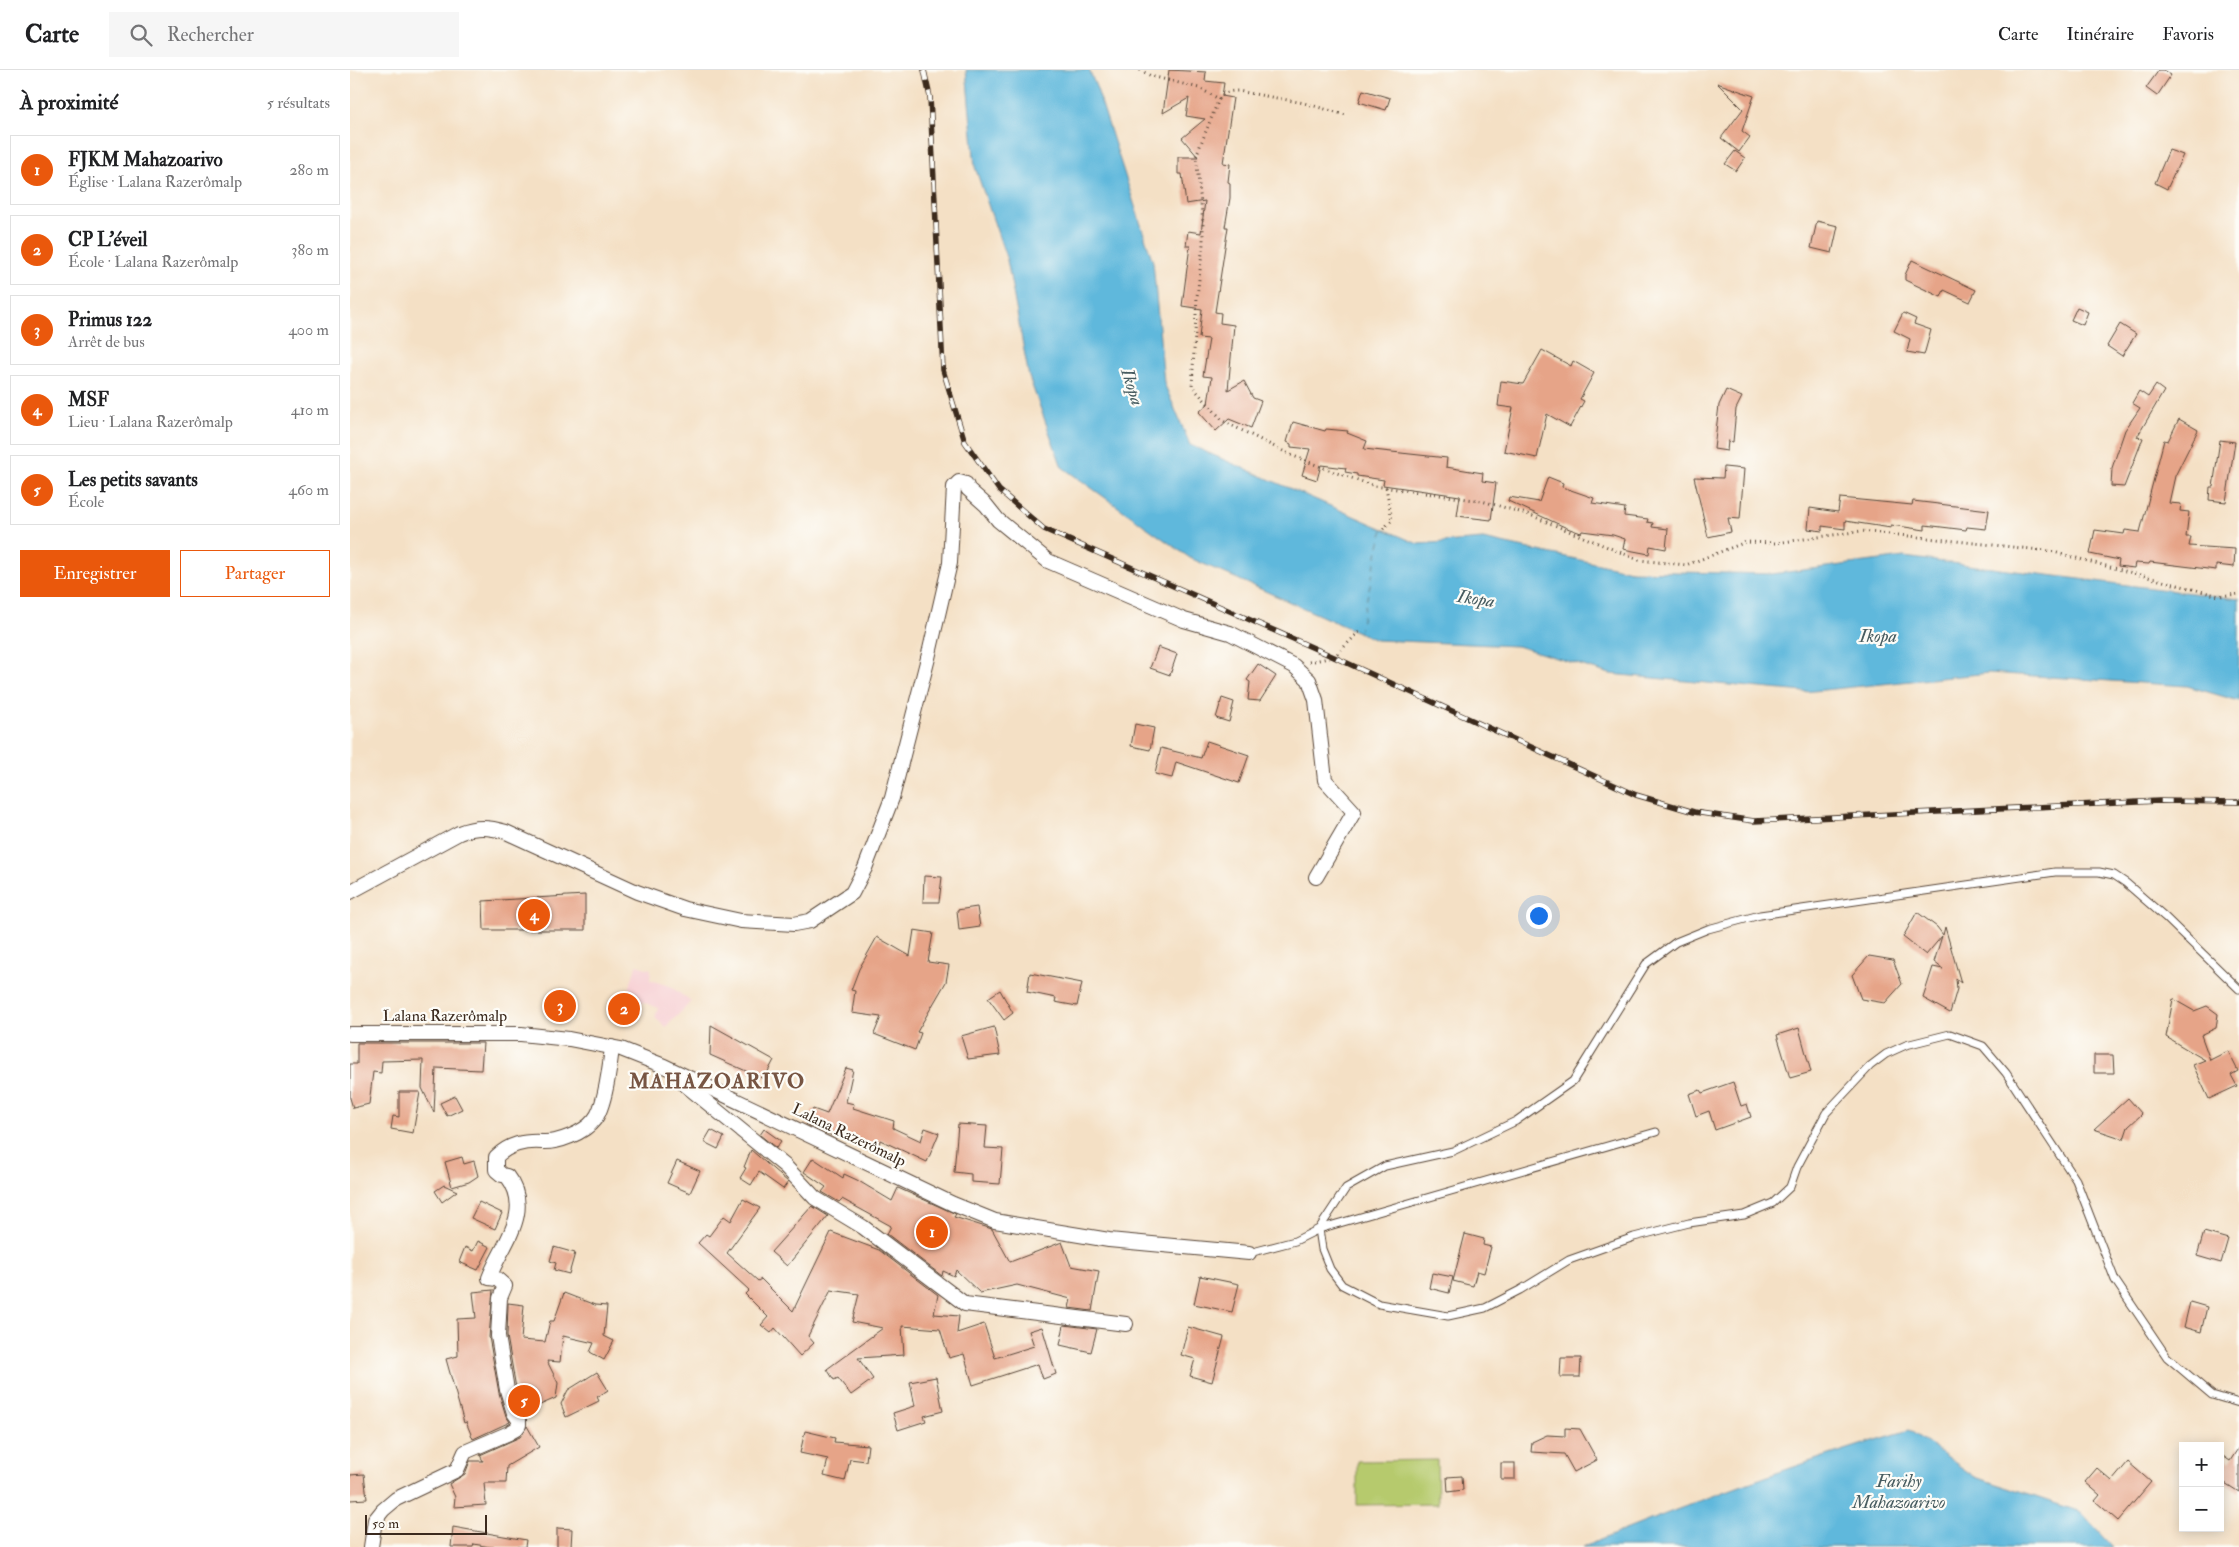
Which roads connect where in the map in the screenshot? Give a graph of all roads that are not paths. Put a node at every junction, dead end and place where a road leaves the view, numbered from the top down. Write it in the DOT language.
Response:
graph roads {
  1 [pos="1316,877"];
  2 [pos="350,892"];
  3 [pos="2239,989"];
  4 [pos="350,1034"];
  5 [pos="610,1047"];
  6 [pos="664,1066"];
  7 [pos="1656,1132"];
  8 [pos="1319,1229"];
  9 [pos="1250,1253"];
  10 [pos="1126,1324"];
  11 [pos="2239,1403"];
  12 [pos="371,1547"];
  1 -- 2 [label="street"];
  3 -- 8 [label="lane"];
  4 -- 5 [label="street, Lalana Razerômalp"];
  5 -- 6 [label="street, Lalana Razerômalp"];
  5 -- 12 [label="street"];
  6 -- 9 [label="street, Lalana Razerômalp"];
  6 -- 10 [label="street"];
  7 -- 8 [label="lane"];
  8 -- 9 [label="lane"];
  8 -- 11 [label="lane"];
}
